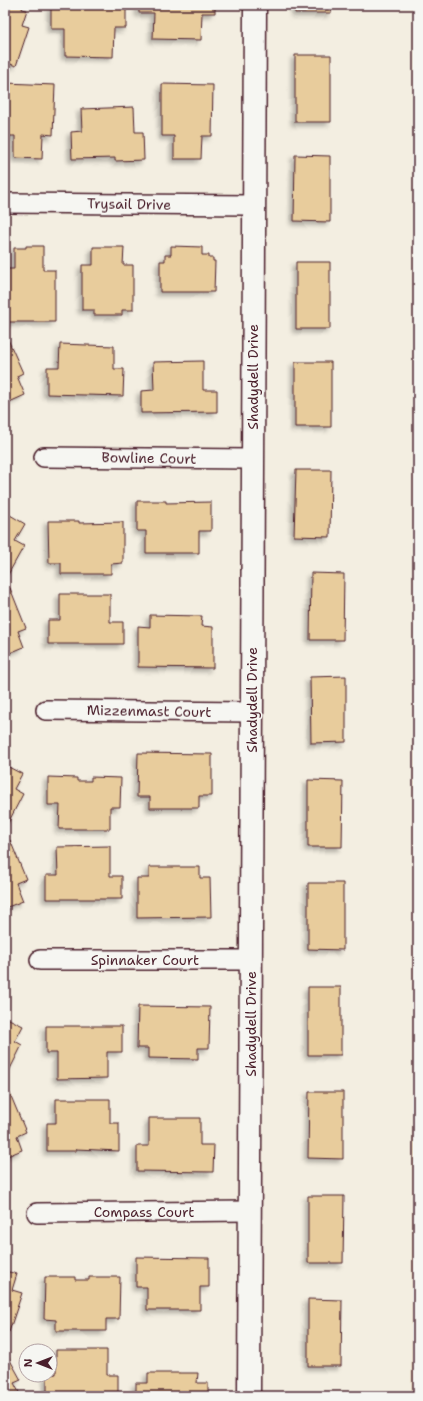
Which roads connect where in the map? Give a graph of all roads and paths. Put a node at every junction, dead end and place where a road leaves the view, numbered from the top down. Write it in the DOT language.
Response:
graph roads {
  1 [pos="255,5"];
  2 [pos="5,203"];
  3 [pos="254,205"];
  4 [pos="44,457"];
  5 [pos="253,460"];
  6 [pos="46,710"];
  7 [pos="252,712"];
  8 [pos="40,960"];
  9 [pos="251,960"];
  10 [pos="250,1211"];
  11 [pos="37,1213"];
  12 [pos="250,1396"];
  1 -- 3 [label="street, Shadydell Drive"];
  2 -- 3 [label="street, Trysail Drive"];
  3 -- 5 [label="street, Shadydell Drive"];
  4 -- 5 [label="street, Bowline Court"];
  5 -- 7 [label="street, Shadydell Drive"];
  6 -- 7 [label="street, Mizzenmast Court"];
  7 -- 9 [label="street, Shadydell Drive"];
  8 -- 9 [label="street, Spinnaker Court"];
  9 -- 10 [label="street, Shadydell Drive"];
  10 -- 11 [label="street, Compass Court"];
  10 -- 12 [label="street, Shadydell Drive"];
}
